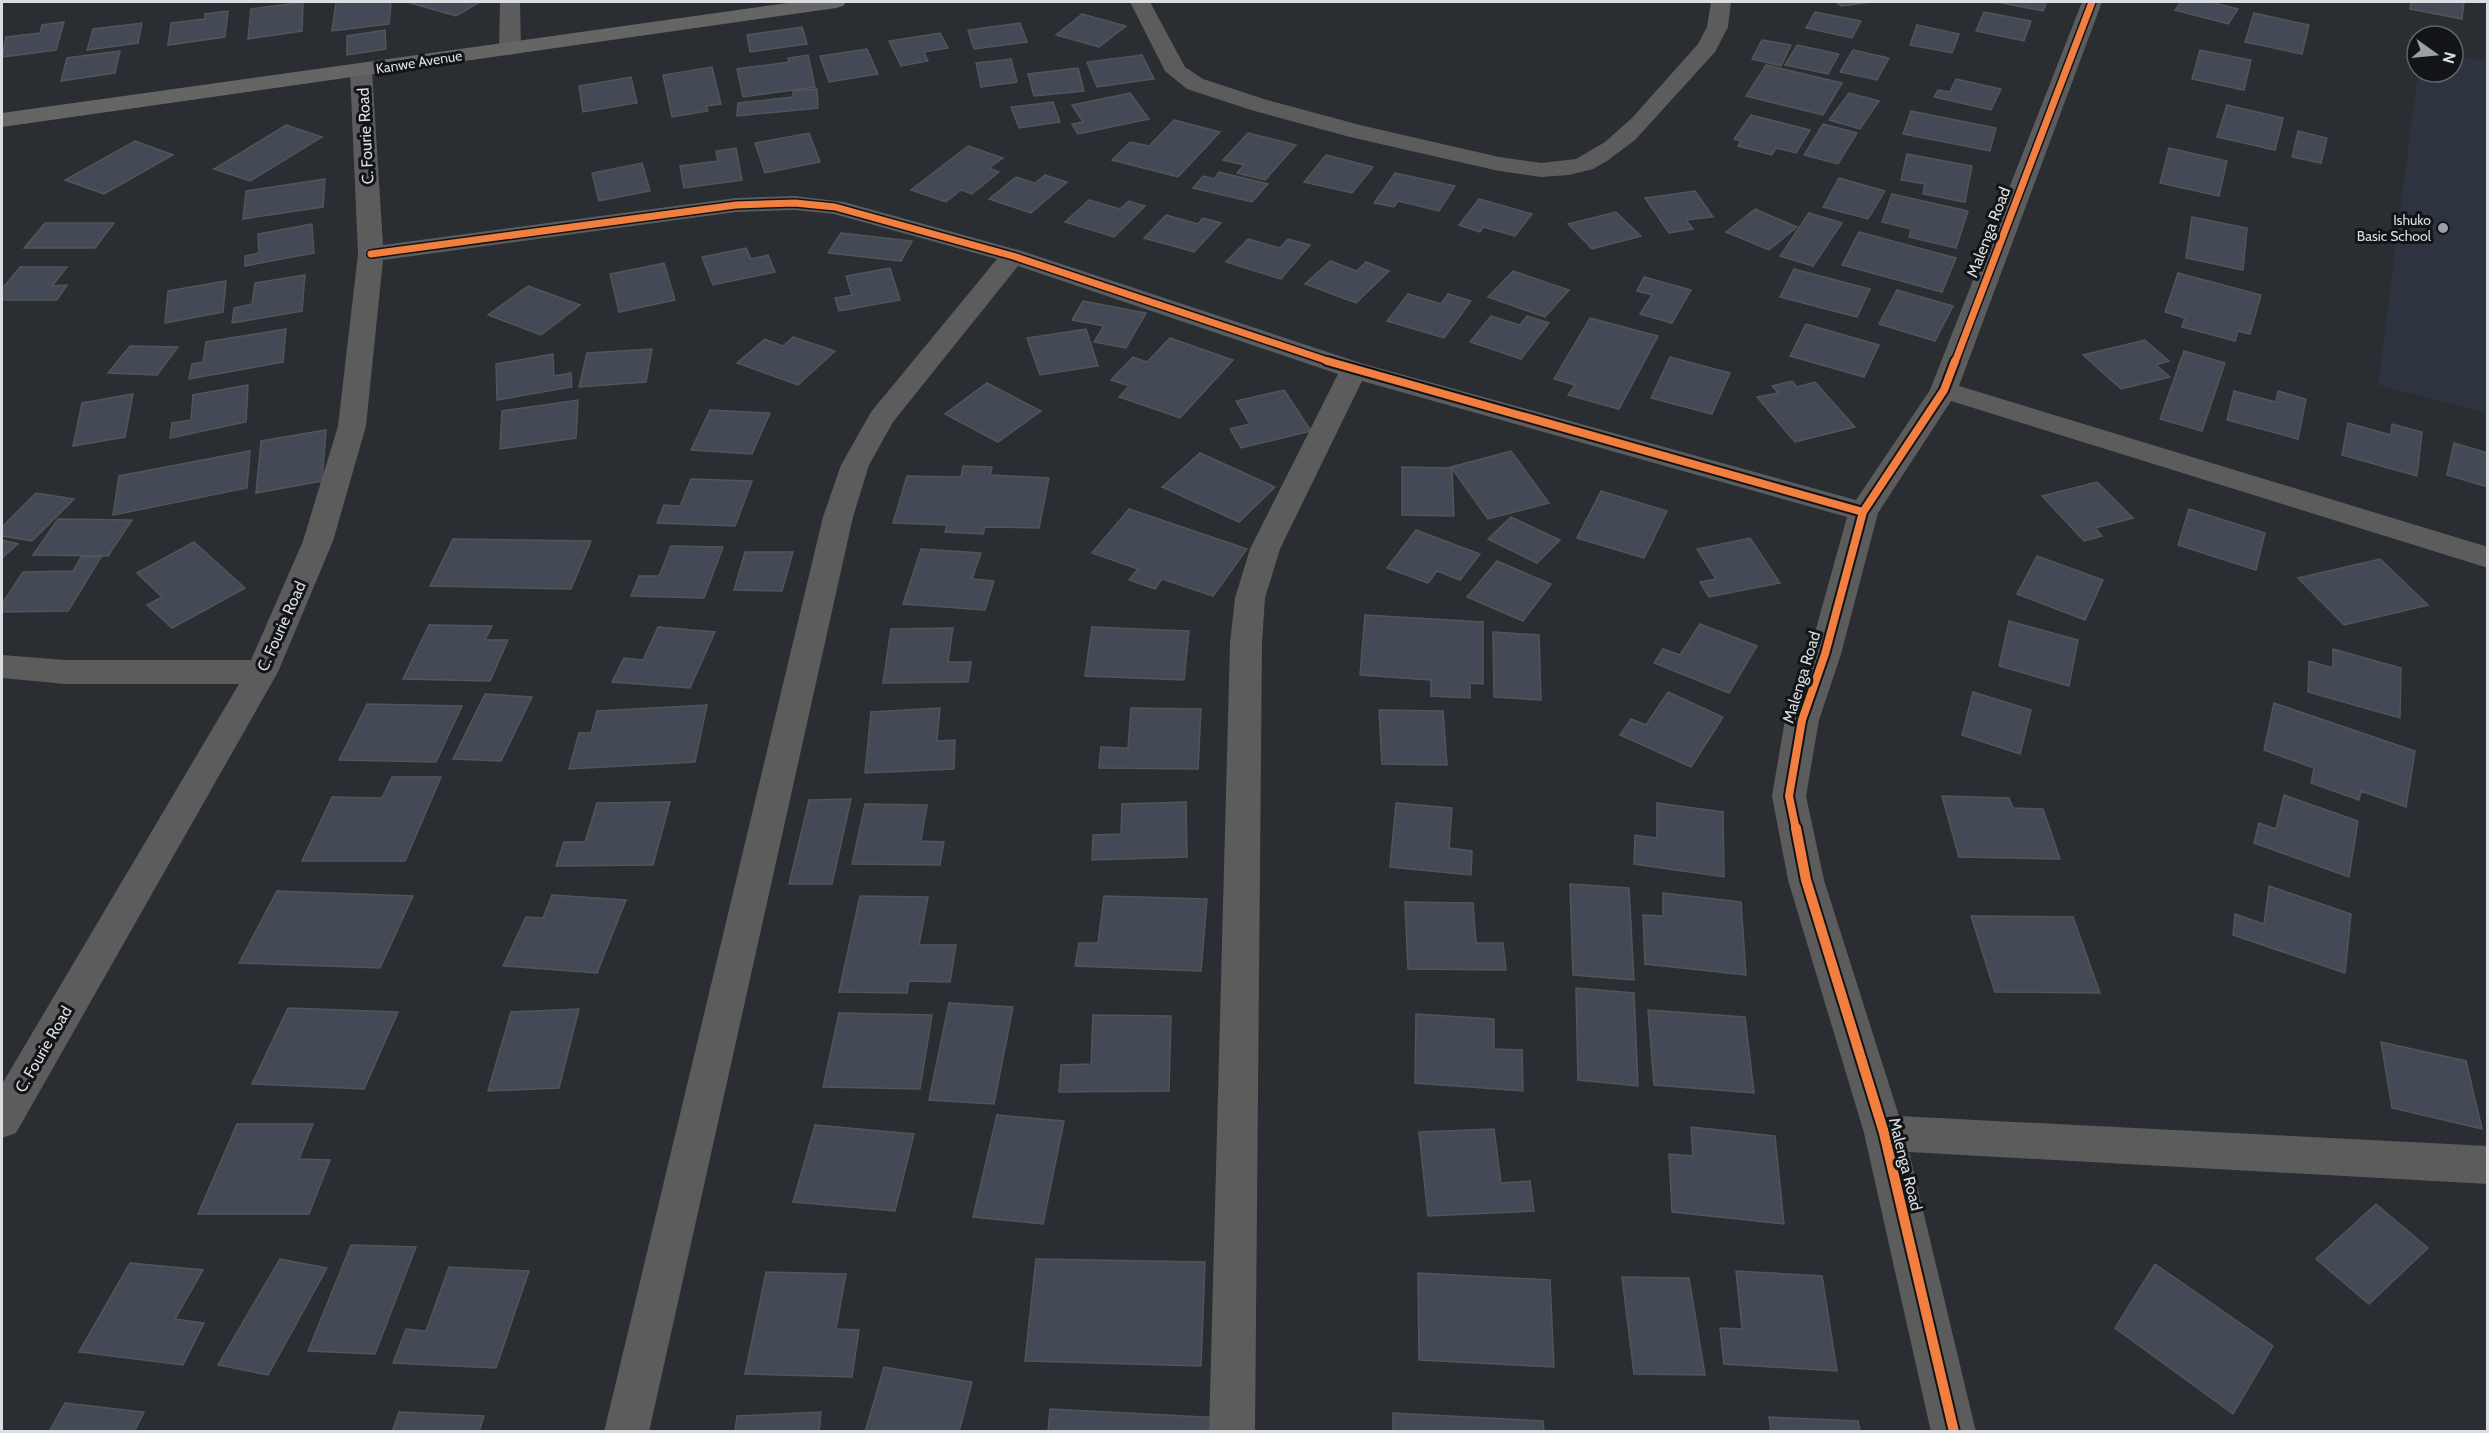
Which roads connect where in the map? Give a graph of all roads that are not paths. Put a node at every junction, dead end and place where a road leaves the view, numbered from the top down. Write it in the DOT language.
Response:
graph roads {
  1 [pos="510,2"];
  2 [pos="836,2"];
  3 [pos="1140,2"];
  4 [pos="1721,2"];
  5 [pos="2092,2"];
  6 [pos="510,48"];
  7 [pos="361,71"];
  8 [pos="2,120"];
  9 [pos="371,254"];
  10 [pos="1013,256"];
  11 [pos="1354,370"];
  12 [pos="1944,390"];
  13 [pos="1863,512"];
  14 [pos="2487,558"];
  15 [pos="2,666"];
  16 [pos="262,672"];
  17 [pos="2,1120"];
  18 [pos="1884,1133"];
  19 [pos="2487,1165"];
  20 [pos="626,1431"];
  21 [pos="1232,1431"];
  22 [pos="1954,1431"];
  1 -- 6 [label="street"];
  2 -- 6 [label="main road, Kanwe Avenue"];
  3 -- 4 [label="street"];
  5 -- 12 [label="street, Malenga Road"];
  6 -- 7 [label="main road, Kanwe Avenue"];
  7 -- 8 [label="main road, Kanwe Avenue"];
  7 -- 9 [label="street, C. Fourie Road"];
  9 -- 10 [label="street"];
  9 -- 16 [label="street, C. Fourie Road"];
  10 -- 11 [label="street"];
  10 -- 20 [label="street"];
  11 -- 13 [label="street"];
  11 -- 21 [label="street"];
  12 -- 13 [label="street, Malenga Road"];
  12 -- 14 [label="street"];
  13 -- 18 [label="street, Malenga Road"];
  15 -- 16 [label="street"];
  16 -- 17 [label="street, C. Fourie Road"];
  18 -- 19 [label="street"];
  18 -- 22 [label="street, Malenga Road"];
}
